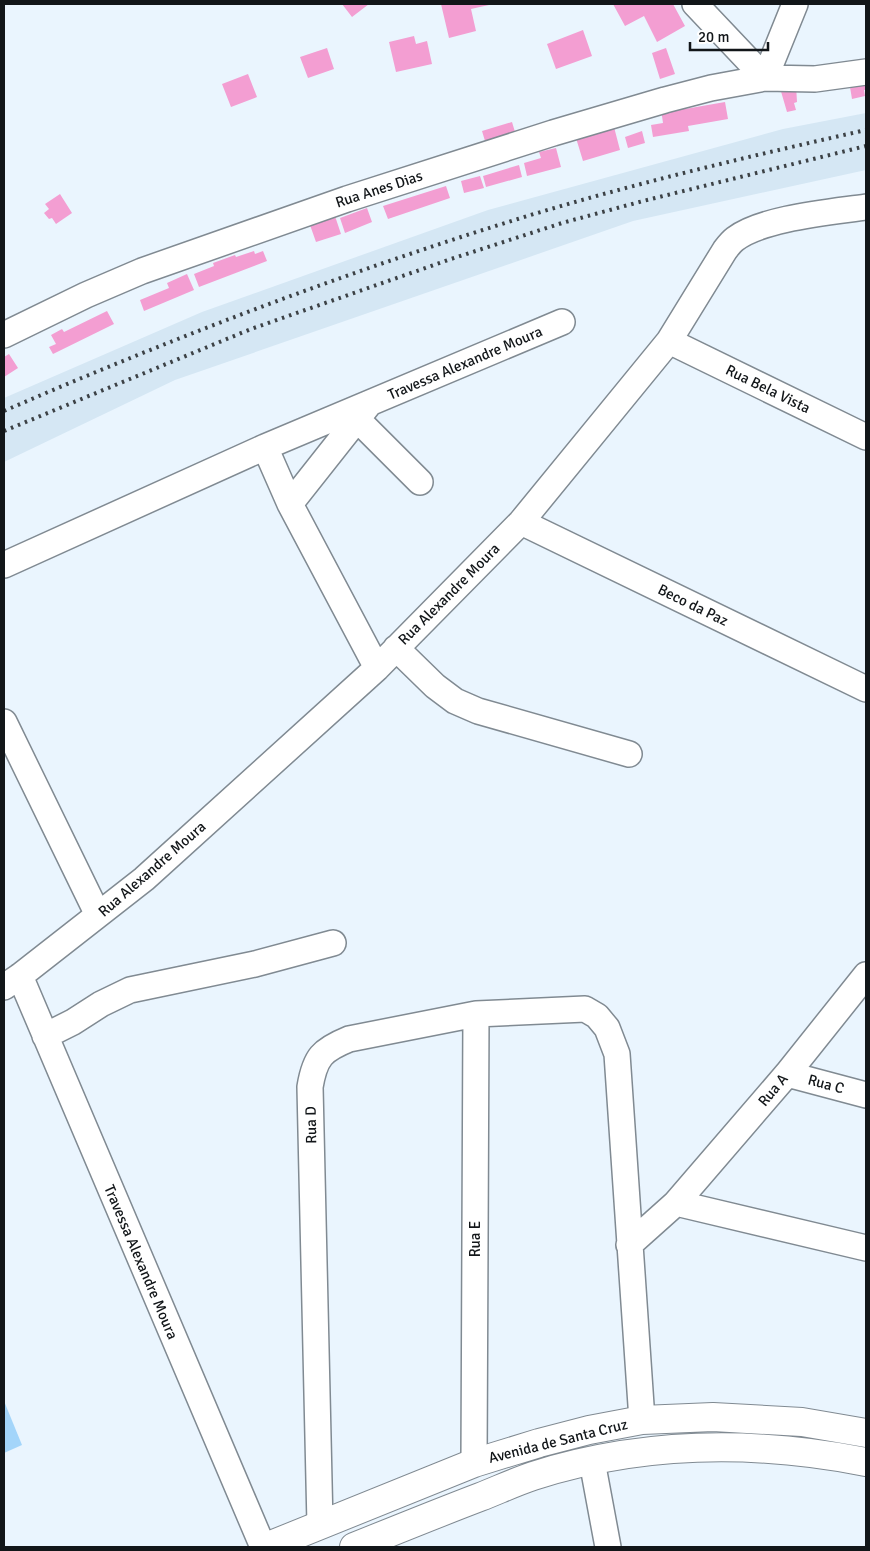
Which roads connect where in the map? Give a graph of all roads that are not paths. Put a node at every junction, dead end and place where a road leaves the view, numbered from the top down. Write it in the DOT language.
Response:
graph roads {
  1 [pos="695,4"];
  2 [pos="795,4"];
  3 [pos="866,72"];
  4 [pos="765,78"];
  5 [pos="866,207"];
  6 [pos="562,322"];
  7 [pos="4,334"];
  8 [pos="669,341"];
  9 [pos="363,412"];
  10 [pos="866,437"];
  11 [pos="265,447"];
  12 [pos="420,482"];
  13 [pos="290,504"];
  14 [pos="521,522"];
  15 [pos="4,565"];
  16 [pos="396,648"];
  17 [pos="377,668"];
  18 [pos="866,689"];
  19 [pos="4,722"];
  20 [pos="629,754"];
  21 [pos="98,915"];
  22 [pos="333,943"];
  23 [pos="866,975"];
  24 [pos="12,981"];
  25 [pos="476,1014"];
  26 [pos="45,1036"];
  27 [pos="786,1074"];
  28 [pos="866,1095"];
  29 [pos="676,1203"];
  30 [pos="629,1245"];
  31 [pos="866,1248"];
  32 [pos="642,1420"];
  33 [pos="866,1433"];
  34 [pos="592,1461"];
  35 [pos="866,1462"];
  36 [pos="474,1463"];
  37 [pos="320,1525"];
  38 [pos="264,1547"];
  39 [pos="354,1547"];
  40 [pos="608,1547"];
  1 -- 4 [label="street"];
  2 -- 4 [label="street"];
  3 -- 4 [label="street, Rua Anes Dias"];
  4 -- 7 [label="street, Rua Anes Dias"];
  5 -- 8 [label="street, Rua Alexandre Moura"];
  6 -- 9 [label="street, Travessa Alexandre Moura"];
  8 -- 10 [label="street, Rua Bela Vista"];
  8 -- 14 [label="street, Rua Alexandre Moura"];
  9 -- 11 [label="street, Travessa Alexandre Moura"];
  9 -- 12 [label="street"];
  9 -- 13 [label="street, Travessa Alexandre Moura"];
  11 -- 13 [label="street"];
  11 -- 15 [label="street, Travessa Alexandre Moura"];
  13 -- 17 [label="street"];
  14 -- 16 [label="street, Rua Alexandre Moura"];
  14 -- 18 [label="street, Beco da Paz"];
  16 -- 17 [label="street, Rua Alexandre Moura"];
  16 -- 20 [label="street"];
  17 -- 21 [label="street, Rua Alexandre Moura"];
  19 -- 21 [label="street"];
  21 -- 24 [label="street, Rua Alexandre Moura"];
  22 -- 26 [label="street"];
  23 -- 27 [label="street, Rua A"];
  24 -- 26 [label="street, Travessa Alexandre Moura"];
  25 -- 30 [label="street, Rua D"];
  25 -- 36 [label="street, Rua E"];
  25 -- 37 [label="street, Rua D"];
  26 -- 38 [label="street, Travessa Alexandre Moura"];
  27 -- 28 [label="street, Rua C"];
  27 -- 29 [label="street, Rua A"];
  29 -- 30 [label="street, Rua A"];
  29 -- 31 [label="street"];
  30 -- 32 [label="street"];
  32 -- 33 [label="main road, Avenida de Santa Cruz"];
  32 -- 36 [label="main road, Avenida de Santa Cruz"];
  34 -- 35 [label="main road, Avenida de Santa Cruz"];
  34 -- 39 [label="main road, Avenida de Santa Cruz"];
  34 -- 40 [label="street"];
  36 -- 37 [label="main road, Avenida de Santa Cruz"];
  37 -- 38 [label="main road, Avenida de Santa Cruz"];
}
